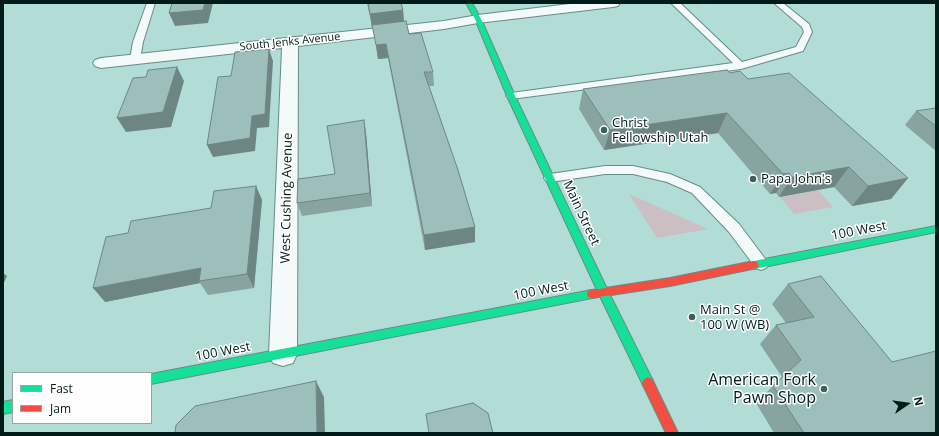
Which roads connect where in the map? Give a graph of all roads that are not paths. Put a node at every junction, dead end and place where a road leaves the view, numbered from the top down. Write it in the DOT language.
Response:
graph roads {
  1 [pos="151,3"];
  2 [pos="469,3"];
  3 [pos="613,3"];
  4 [pos="675,3"];
  5 [pos="778,3"];
  6 [pos="478,19"];
  7 [pos="290,42"];
  8 [pos="135,59"];
  9 [pos="101,63"];
  10 [pos="741,66"];
  11 [pos="511,96"];
  12 [pos="550,178"];
  13 [pos="936,229"];
  14 [pos="761,264"];
  15 [pos="603,292"];
  16 [pos="283,354"];
  17 [pos="152,379"];
  18 [pos="672,433"];
  1 -- 8 [label="lane"];
  2 -- 6 [label="street, Main Street"];
  3 -- 6 [label="street, South Jenks Avenue"];
  4 -- 10 [label="lane"];
  5 -- 10 [label="lane"];
  6 -- 7 [label="street, South Jenks Avenue"];
  6 -- 11 [label="street, Main Street"];
  7 -- 8 [label="street, South Jenks Avenue"];
  7 -- 16 [label="street, West Cushing Avenue"];
  8 -- 9 [label="street, South Jenks Avenue"];
  10 -- 11 [label="lane"];
  11 -- 12 [label="street, Main Street"];
  12 -- 14 [label="lane"];
  12 -- 15 [label="street, Main Street"];
  13 -- 14 [label="street, 100 West"];
  14 -- 15 [label="street, 100 West"];
  15 -- 16 [label="street, 100 West"];
  15 -- 18 [label="street, Main Street"];
  16 -- 17 [label="street, 100 West"];
}
